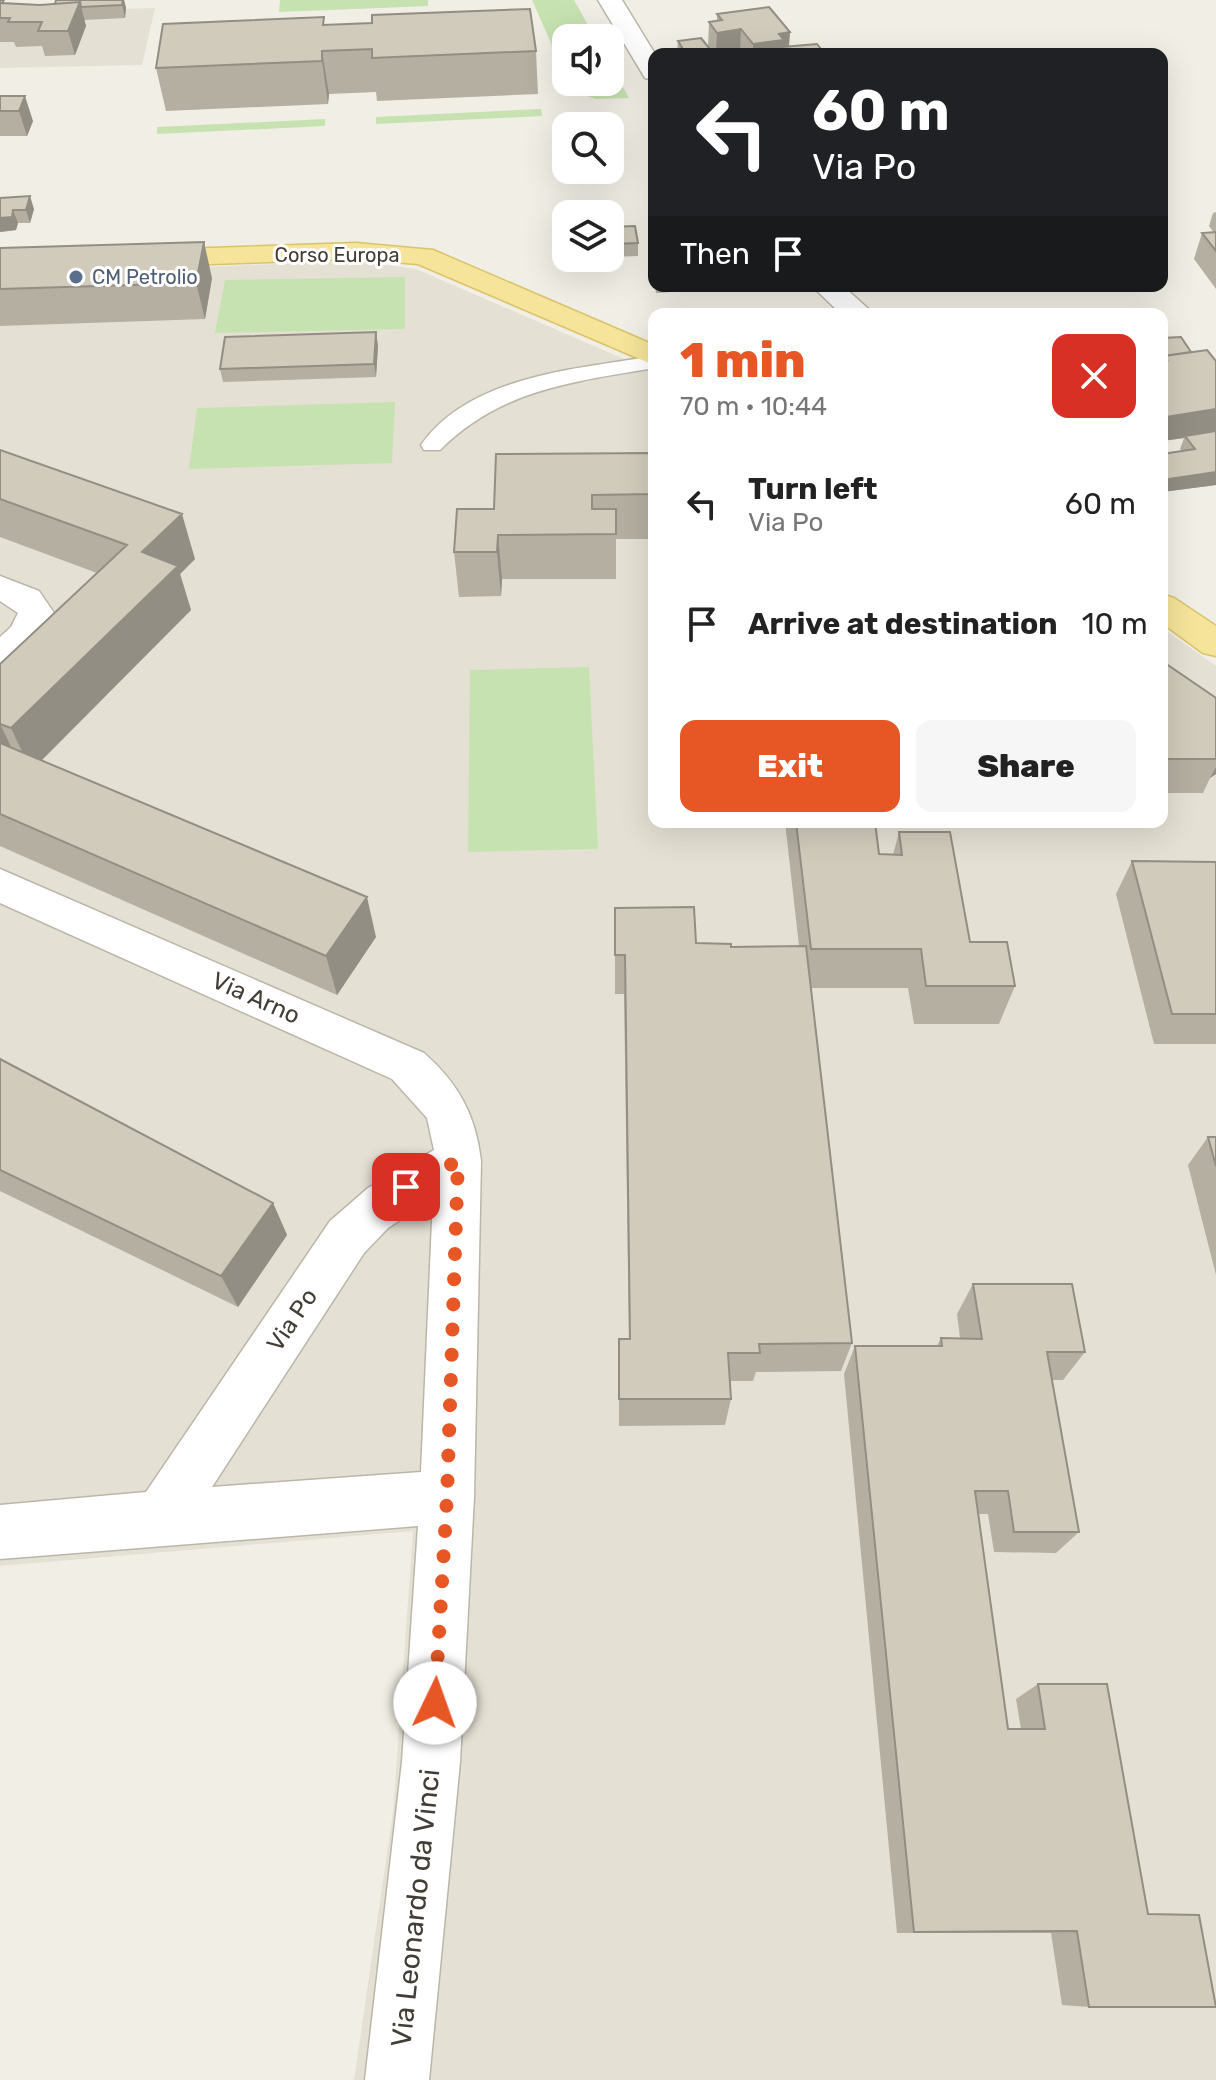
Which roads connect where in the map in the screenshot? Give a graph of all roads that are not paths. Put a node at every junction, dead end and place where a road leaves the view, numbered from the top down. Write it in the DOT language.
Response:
graph roads {
  1 [pos="610,0"];
  2 [pos="648,63"];
  3 [pos="120,259"];
  4 [pos="833,292"];
  5 [pos="852,308"];
  6 [pos="648,353"];
  7 [pos="648,363"];
  8 [pos="432,445"];
  9 [pos="0,588"];
  10 [pos="1168,610"];
  11 [pos="1216,644"];
  12 [pos="0,658"];
  13 [pos="0,885"];
  14 [pos="458,1161"];
  15 [pos="447,1497"];
  16 [pos="161,1517"];
  17 [pos="0,1532"];
  18 [pos="397,2080"];
  1 -- 2 [label="street"];
  3 -- 6 [label="main road, Corso Europa"];
  4 -- 5 [label="street"];
  7 -- 8 [label="lane"];
  9 -- 12 [label="street"];
  10 -- 11 [label="main road"];
  13 -- 14 [label="street, Via Arno"];
  14 -- 15 [label="street, Via Leonardo da Vinci"];
  14 -- 16 [label="street, Via Po"];
  15 -- 16 [label="street"];
  15 -- 18 [label="street, Via Leonardo da Vinci"];
  16 -- 17 [label="street"];
}
